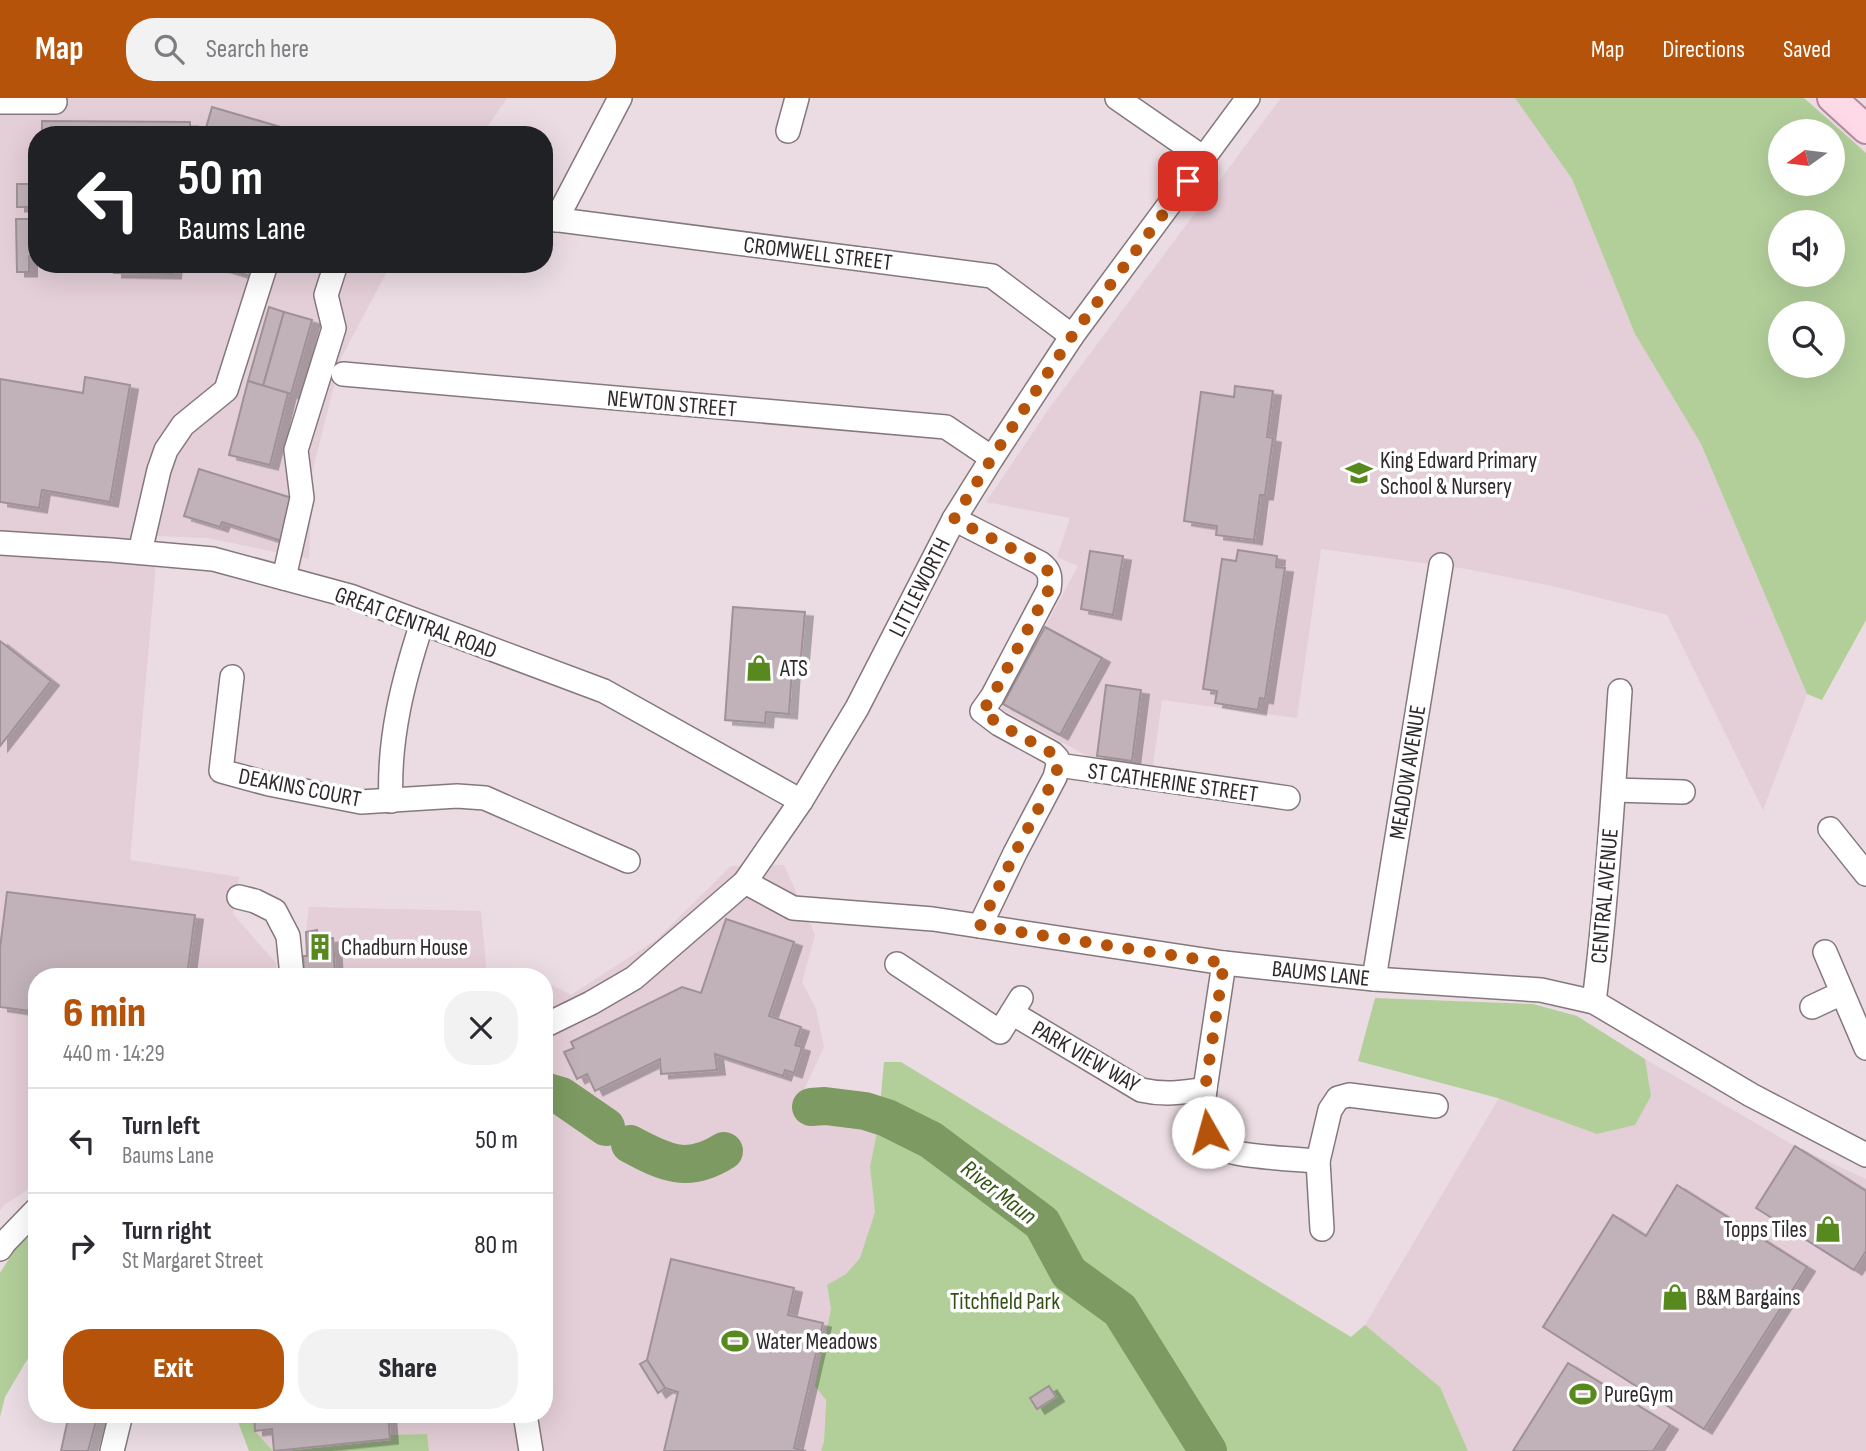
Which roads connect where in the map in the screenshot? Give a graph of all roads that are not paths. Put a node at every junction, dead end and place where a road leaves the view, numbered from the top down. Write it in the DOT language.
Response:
graph roads {
  1 [pos="620,98"];
  2 [pos="797,98"];
  3 [pos="1117,98"];
  4 [pos="1248,98"];
  5 [pos="1832,98"];
  6 [pos="0,102"];
  7 [pos="55,102"];
  8 [pos="1866,129"];
  9 [pos="788,131"];
  10 [pos="1205,159"];
  11 [pos="553,214"];
  12 [pos="553,219"];
  13 [pos="263,273"];
  14 [pos="333,273"];
  15 [pos="1072,336"];
  16 [pos="343,374"];
  17 [pos="992,458"];
  18 [pos="954,519"];
  19 [pos="0,544"];
  20 [pos="140,552"];
  21 [pos="1441,565"];
  22 [pos="284,578"];
  23 [pos="422,623"];
  24 [pos="232,677"];
  25 [pos="1620,691"];
  26 [pos="1058,765"];
  27 [pos="1614,790"];
  28 [pos="1683,792"];
  29 [pos="1288,799"];
  30 [pos="391,801"];
  31 [pos="801,801"];
  32 [pos="1830,829"];
  33 [pos="1862,858"];
  34 [pos="628,861"];
  35 [pos="745,882"];
  36 [pos="239,897"];
  37 [pos="980,926"];
  38 [pos="1825,952"];
  39 [pos="1224,963"];
  40 [pos="897,964"];
  41 [pos="291,968"];
  42 [pos="1374,979"];
  43 [pos="1842,993"];
  44 [pos="1594,1002"];
  45 [pos="1812,1007"];
  46 [pos="553,1022"];
  47 [pos="1866,1048"];
  48 [pos="1205,1089"];
  49 [pos="1436,1106"];
  50 [pos="1865,1152"];
  51 [pos="1318,1161"];
  52 [pos="28,1218"];
  53 [pos="1322,1229"];
  54 [pos="0,1249"];
  55 [pos="119,1423"];
  56 [pos="526,1423"];
  57 [pos="112,1451"];
  58 [pos="531,1451"];
  1 -- 11 [label="street"];
  2 -- 9 [label="street"];
  3 -- 10 [label="street"];
  4 -- 10 [label="street, LITTLEWORTH"];
  5 -- 8 [label="main road"];
  6 -- 7 [label="street"];
  10 -- 15 [label="street, LITTLEWORTH"];
  12 -- 15 [label="street, CROMWELL STREET"];
  13 -- 20 [label="street"];
  14 -- 22 [label="street"];
  15 -- 17 [label="street, LITTLEWORTH"];
  16 -- 17 [label="street, NEWTON STREET"];
  17 -- 18 [label="street, LITTLEWORTH"];
  18 -- 26 [label="street"];
  18 -- 31 [label="street, LITTLEWORTH"];
  19 -- 20 [label="street, GREAT CENTRAL ROAD"];
  20 -- 22 [label="street, GREAT CENTRAL ROAD"];
  21 -- 42 [label="street, MEADOW AVENUE"];
  22 -- 23 [label="street, GREAT CENTRAL ROAD"];
  23 -- 30 [label="street, DEAKINS COURT"];
  23 -- 31 [label="street, GREAT CENTRAL ROAD"];
  24 -- 30 [label="street, DEAKINS COURT"];
  25 -- 27 [label="street, CENTRAL AVENUE"];
  26 -- 29 [label="street, ST CATHERINE STREET"];
  26 -- 37 [label="street"];
  27 -- 28 [label="street"];
  27 -- 44 [label="street, CENTRAL AVENUE"];
  30 -- 34 [label="street, DEAKINS COURT"];
  31 -- 35 [label="street, LITTLEWORTH"];
  32 -- 33 [label="street"];
  35 -- 37 [label="street, BAUMS LANE"];
  35 -- 46 [label="street, LITTLEWORTH"];
  36 -- 41 [label="street"];
  37 -- 39 [label="street, BAUMS LANE"];
  38 -- 43 [label="street"];
  39 -- 42 [label="street, BAUMS LANE"];
  39 -- 48 [label="street"];
  40 -- 48 [label="street, PARK VIEW WAY"];
  42 -- 44 [label="street, BAUMS LANE"];
  43 -- 45 [label="street"];
  43 -- 47 [label="street"];
  44 -- 50 [label="street, BAUMS LANE"];
  48 -- 51 [label="street"];
  49 -- 51 [label="street"];
  51 -- 53 [label="street"];
  52 -- 54 [label="street"];
  55 -- 57 [label="street"];
  56 -- 58 [label="street"];
}
